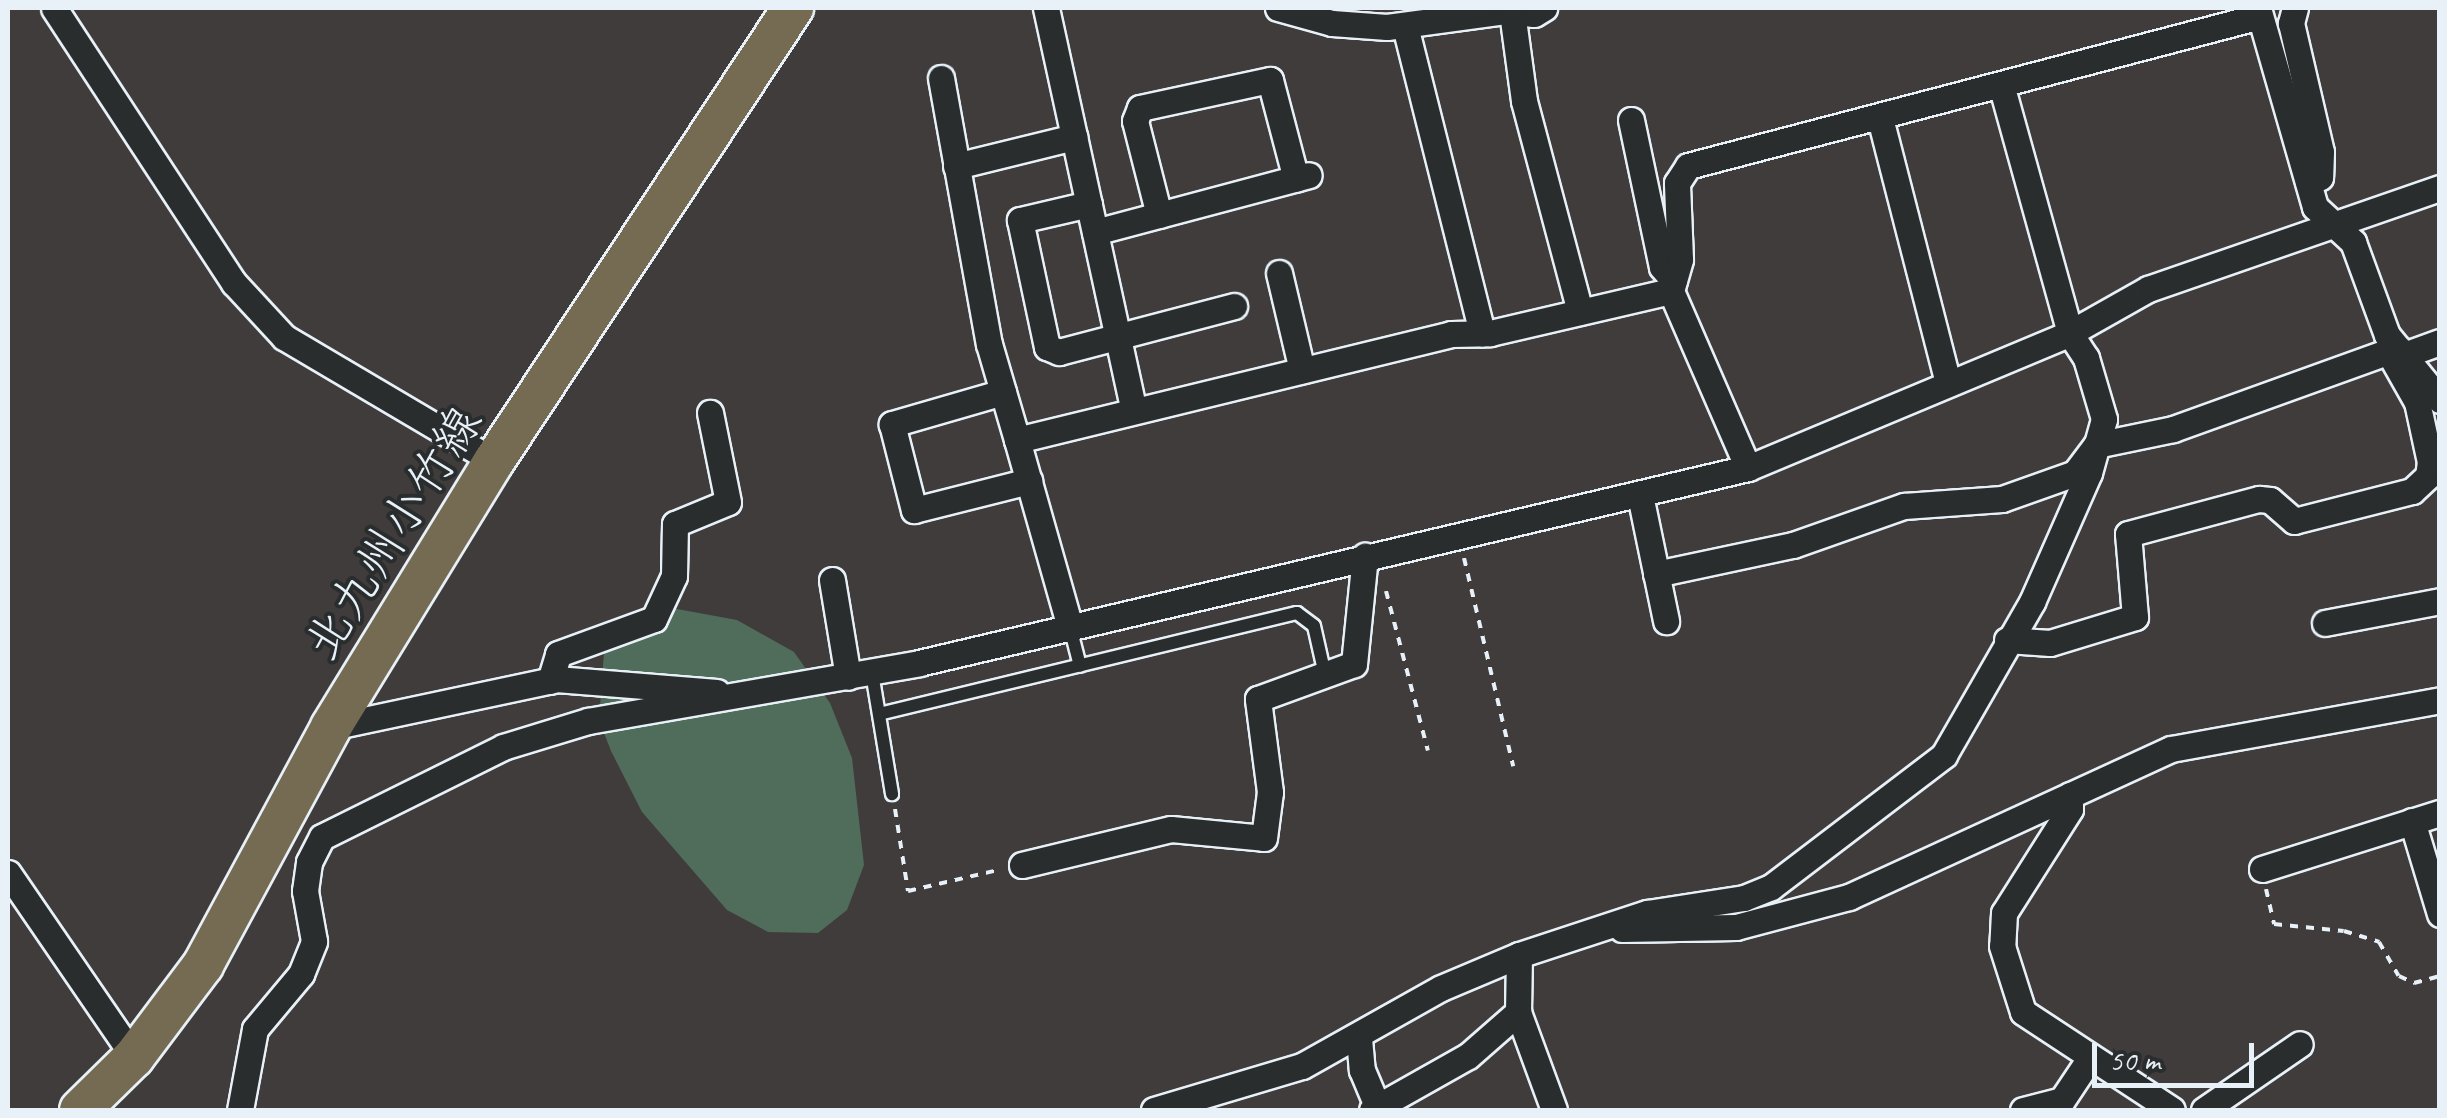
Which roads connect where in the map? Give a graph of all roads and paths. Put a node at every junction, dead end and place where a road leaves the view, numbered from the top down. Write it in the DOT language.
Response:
graph roads {
  1 [pos="54,8"];
  2 [pos="793,8"];
  3 [pos="1046,8"];
  4 [pos="1278,8"];
  5 [pos="1544,8"];
  6 [pos="2295,8"];
  7 [pos="1512,12"];
  8 [pos="2259,12"];
  9 [pos="1405,26"];
  10 [pos="941,78"];
  11 [pos="2002,87"];
  12 [pos="1880,118"];
  13 [pos="1631,120"];
  14 [pos="1074,138"];
  15 [pos="956,166"];
  16 [pos="2308,183"];
  17 [pos="2440,188"];
  18 [pos="1089,204"];
  19 [pos="1159,215"];
  20 [pos="2334,227"];
  21 [pos="1096,232"];
  22 [pos="1280,272"];
  23 [pos="1673,286"];
  24 [pos="1234,306"];
  25 [pos="1580,312"];
  26 [pos="1482,333"];
  27 [pos="2070,333"];
  28 [pos="1118,335"];
  29 [pos="2440,342"];
  30 [pos="2397,352"];
  31 [pos="1302,370"];
  32 [pos="1948,384"];
  33 [pos="1003,392"];
  34 [pos="2440,400"];
  35 [pos="1134,410"];
  36 [pos="710,413"];
  37 [pos="1017,440"];
  38 [pos="2096,446"];
  39 [pos="494,461"];
  40 [pos="1748,468"];
  41 [pos="1028,481"];
  42 [pos="1640,494"];
  43 [pos="1460,533"];
  44 [pos="1371,554"];
  45 [pos="1656,574"];
  46 [pos="832,580"];
  47 [pos="2440,601"];
  48 [pos="1666,621"];
  49 [pos="2325,622"];
  50 [pos="1070,627"];
  51 [pos="2007,640"];
  52 [pos="1080,666"];
  53 [pos="1325,674"];
  54 [pos="860,676"];
  55 [pos="550,681"];
  56 [pos="731,695"];
  57 [pos="2440,700"];
  58 [pos="879,714"];
  59 [pos="331,727"];
  60 [pos="1428,751"];
  61 [pos="1513,766"];
  62 [pos="892,794"];
  63 [pos="2070,796"];
  64 [pos="2440,813"];
  65 [pos="2412,821"];
  66 [pos="1022,865"];
  67 [pos="2262,869"];
  68 [pos="8,873"];
  69 [pos="2440,914"];
  70 [pos="1602,928"];
  71 [pos="1519,955"];
  72 [pos="2440,976"];
  73 [pos="1518,1012"];
  74 [pos="1358,1038"];
  75 [pos="2300,1044"];
  76 [pos="134,1057"];
  77 [pos="2090,1058"];
  78 [pos="1375,1109"];
  79 [pos="80,1110"];
  80 [pos="240,1110"];
  81 [pos="1154,1110"];
  82 [pos="1554,1110"];
  83 [pos="2023,1110"];
  84 [pos="2172,1110"];
  85 [pos="2204,1110"];
  1 -- 39 [label="street"];
  2 -- 39 [label="main road, 北九州小竹線"];
  3 -- 14 [label="street"];
  4 -- 9 [label="street"];
  5 -- 7 [label="street"];
  6 -- 16 [label="street"];
  7 -- 9 [label="street"];
  7 -- 25 [label="street"];
  8 -- 11 [label="street"];
  8 -- 16 [label="street"];
  9 -- 26 [label="street"];
  10 -- 15 [label="street"];
  11 -- 12 [label="street"];
  11 -- 27 [label="street"];
  12 -- 23 [label="street"];
  12 -- 32 [label="street"];
  13 -- 23 [label="street"];
  14 -- 15 [label="street"];
  14 -- 18 [label="street"];
  15 -- 33 [label="street"];
  16 -- 20 [label="street"];
  17 -- 20 [label="street"];
  18 -- 21 [label="street"];
  18 -- 28 [label="street"];
  19 -- 19 [label="street"];
  19 -- 21 [label="street"];
  20 -- 27 [label="street"];
  20 -- 30 [label="street"];
  21 -- 28 [label="street"];
  22 -- 31 [label="street"];
  23 -- 25 [label="street"];
  23 -- 40 [label="street"];
  24 -- 28 [label="street"];
  25 -- 26 [label="street"];
  26 -- 31 [label="street"];
  27 -- 32 [label="street"];
  27 -- 38 [label="street"];
  28 -- 35 [label="street"];
  29 -- 30 [label="street"];
  30 -- 34 [label="street"];
  30 -- 38 [label="street"];
  30 -- 51 [label="street"];
  31 -- 35 [label="street"];
  32 -- 40 [label="street"];
  33 -- 37 [label="street"];
  33 -- 41 [label="street"];
  35 -- 37 [label="street"];
  36 -- 55 [label="street"];
  37 -- 41 [label="street"];
  38 -- 45 [label="street"];
  38 -- 51 [label="street"];
  39 -- 59 [label="main road, 北九州小竹線"];
  40 -- 42 [label="street"];
  41 -- 50 [label="street"];
  42 -- 43 [label="street"];
  42 -- 45 [label="street"];
  43 -- 44 [label="street"];
  43 -- 61 [label="path"];
  44 -- 50 [label="street"];
  44 -- 53 [label="street"];
  44 -- 60 [label="path"];
  45 -- 48 [label="street"];
  46 -- 54 [label="street"];
  47 -- 49 [label="street"];
  50 -- 52 [label="lane"];
  50 -- 54 [label="street"];
  51 -- 70 [label="street"];
  52 -- 53 [label="lane"];
  52 -- 58 [label="lane"];
  53 -- 66 [label="street"];
  54 -- 56 [label="street"];
  54 -- 58 [label="lane"];
  55 -- 56 [label="street"];
  55 -- 59 [label="street"];
  56 -- 80 [label="street"];
  57 -- 63 [label="street"];
  58 -- 62 [label="lane"];
  59 -- 76 [label="main road, 北九州小竹線"];
  62 -- 66 [label="path"];
  63 -- 70 [label="street"];
  63 -- 77 [label="street"];
  64 -- 65 [label="street"];
  65 -- 67 [label="street"];
  65 -- 69 [label="street"];
  67 -- 72 [label="path"];
  68 -- 76 [label="street"];
  70 -- 71 [label="street"];
  71 -- 73 [label="street"];
  71 -- 74 [label="street"];
  73 -- 78 [label="street"];
  73 -- 82 [label="street"];
  74 -- 78 [label="street"];
  74 -- 81 [label="street"];
  75 -- 85 [label="street"];
  76 -- 79 [label="main road, 北九州小竹線"];
  77 -- 83 [label="street"];
  77 -- 84 [label="street"];
}
